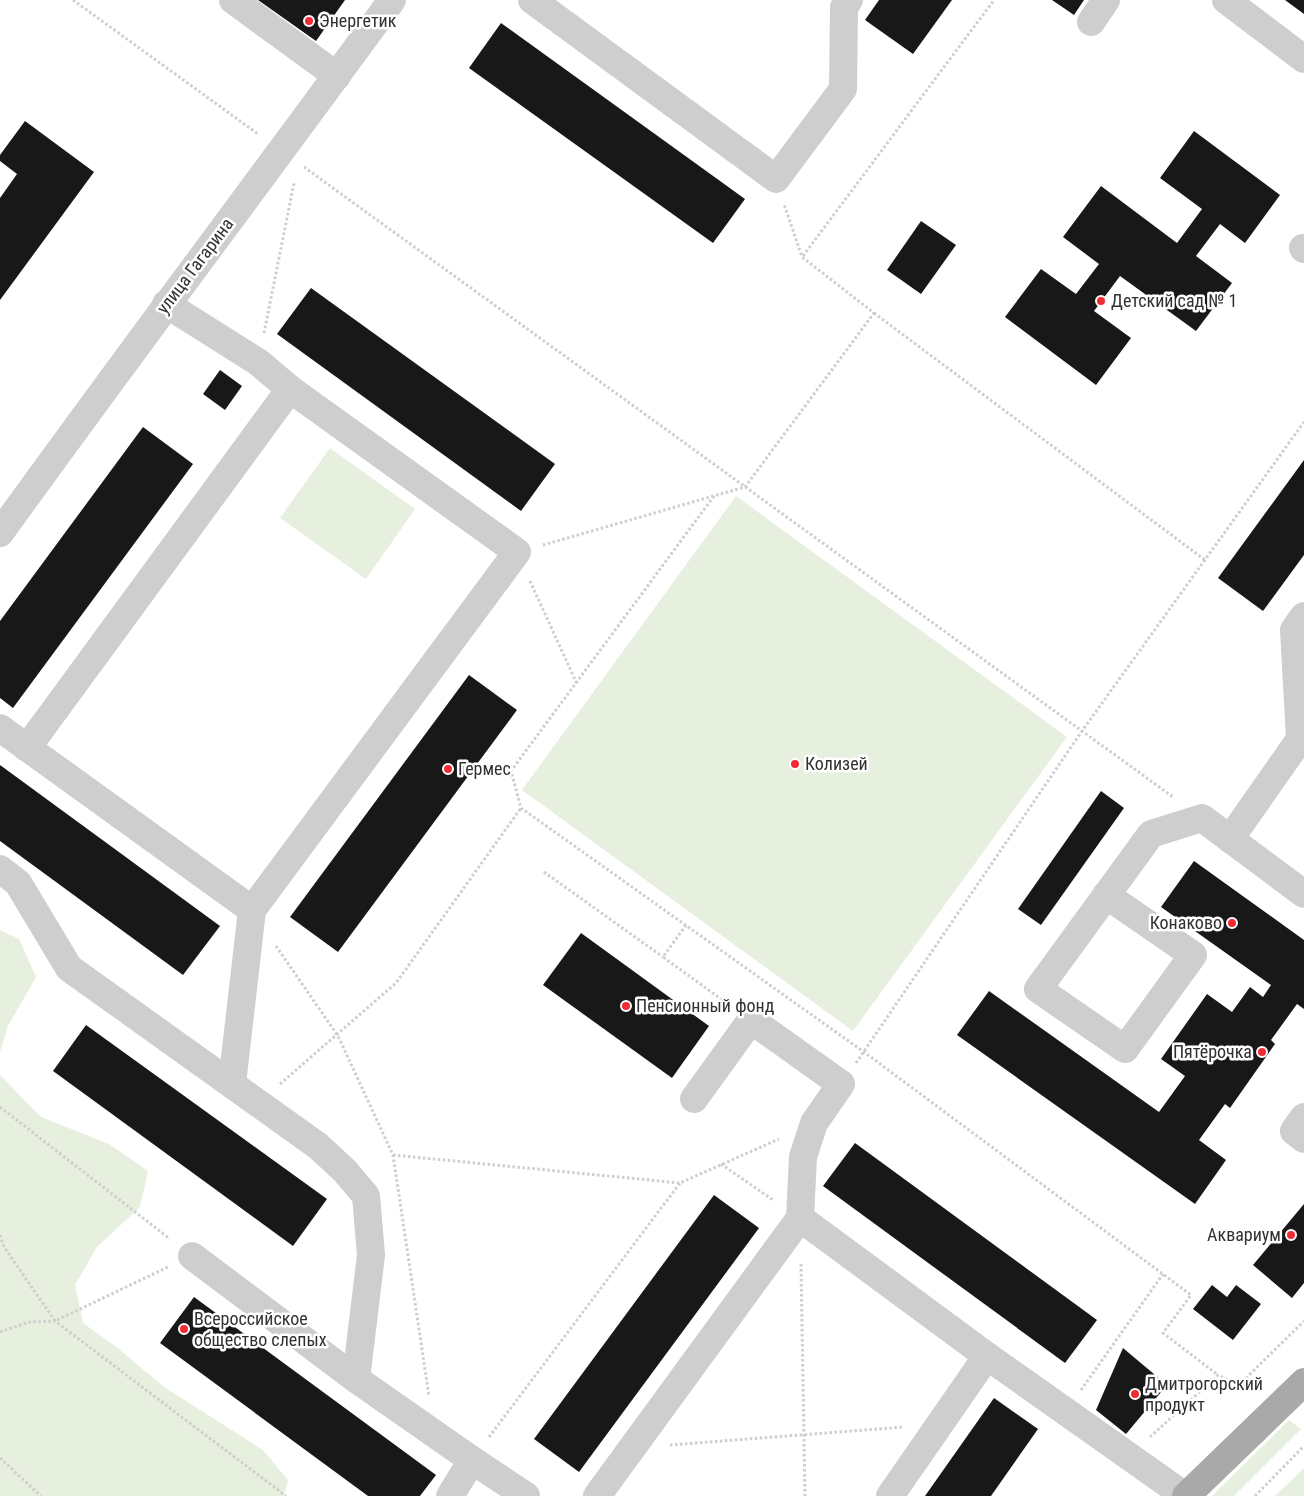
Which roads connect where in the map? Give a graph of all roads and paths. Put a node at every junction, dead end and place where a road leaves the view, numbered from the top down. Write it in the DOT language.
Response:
graph roads {
  1 [pos="73,0"];
  2 [pos="233,0"];
  3 [pos="392,0"];
  4 [pos="848,0"];
  5 [pos="994,0"];
  6 [pos="1106,0"];
  7 [pos="1226,0"];
  8 [pos="538,2"];
  9 [pos="1091,22"];
  10 [pos="1304,59"];
  11 [pos="337,76"];
  12 [pos="290,157"];
  13 [pos="776,180"];
  14 [pos="802,257"];
  15 [pos="166,304"];
  16 [pos="874,313"];
  17 [pos="258,362"];
  18 [pos="290,389"];
  19 [pos="1304,422"];
  20 [pos="746,487"];
  21 [pos="714,496"];
  22 [pos="0,533"];
  23 [pos="516,552"];
  24 [pos="1205,560"];
  25 [pos="1304,616"];
  26 [pos="577,684"];
  27 [pos="0,728"];
  28 [pos="1082,731"];
  29 [pos="27,748"];
  30 [pos="521,808"];
  31 [pos="1202,818"];
  32 [pos="1230,838"];
  33 [pos="0,869"];
  34 [pos="544,872"];
  35 [pos="1304,894"];
  36 [pos="1106,895"];
  37 [pos="252,910"];
  38 [pos="686,925"];
  39 [pos="663,957"];
  40 [pos="751,1020"];
  41 [pos="864,1052"];
  42 [pos="232,1084"];
  43 [pos="841,1084"];
  44 [pos="694,1099"];
  45 [pos="258,1103"];
  46 [pos="0,1107"];
  47 [pos="1304,1117"];
  48 [pos="814,1124"];
  49 [pos="1304,1138"];
  50 [pos="393,1155"];
  51 [pos="721,1164"];
  52 [pos="680,1183"];
  53 [pos="800,1218"];
  54 [pos="0,1235"];
  55 [pos="192,1256"];
  56 [pos="1163,1274"];
  57 [pos="55,1321"];
  58 [pos="1304,1321"];
  59 [pos="0,1332"];
  60 [pos="987,1356"];
  61 [pos="1218,1375"];
  62 [pos="356,1379"];
  63 [pos="1304,1382"];
  64 [pos="1066,1412"];
  65 [pos="940,1424"];
  66 [pos="804,1434"];
  67 [pos="1304,1446"];
  68 [pos="632,1447"];
  69 [pos="1129,1457"];
  70 [pos="0,1458"];
  71 [pos="472,1460"];
  72 [pos="41,1496"];
  73 [pos="286,1496"];
  74 [pos="450,1496"];
  75 [pos="526,1496"];
  76 [pos="597,1496"];
  77 [pos="805,1496"];
  78 [pos="890,1496"];
  79 [pos="1185,1496"];
  80 [pos="1255,1496"];
  1 -- 12 [label="path"];
  2 -- 11 [label="street"];
  3 -- 11 [label="street, улица Гагарина"];
  4 -- 13 [label="street"];
  5 -- 14 [label="path"];
  6 -- 9 [label="street"];
  7 -- 10 [label="street"];
  8 -- 13 [label="street"];
  11 -- 12 [label="street, улица Гагарина"];
  12 -- 15 [label="street, улица Гагарина"];
  12 -- 17 [label="path"];
  12 -- 20 [label="path"];
  13 -- 14 [label="path"];
  14 -- 16 [label="path"];
  15 -- 17 [label="street"];
  15 -- 22 [label="street, улица Гагарина"];
  16 -- 20 [label="path"];
  16 -- 24 [label="path"];
  17 -- 18 [label="street"];
  18 -- 23 [label="street"];
  18 -- 29 [label="street"];
  19 -- 24 [label="path"];
  20 -- 21 [label="path"];
  20 -- 28 [label="path"];
  21 -- 23 [label="path"];
  21 -- 26 [label="path"];
  23 -- 26 [label="path"];
  23 -- 37 [label="street"];
  24 -- 28 [label="path"];
  25 -- 32 [label="street"];
  26 -- 30 [label="path"];
  27 -- 29 [label="street"];
  28 -- 31 [label="path"];
  28 -- 41 [label="path"];
  29 -- 37 [label="street"];
  30 -- 38 [label="path"];
  30 -- 45 [label="path"];
  31 -- 32 [label="street"];
  31 -- 36 [label="street"];
  32 -- 35 [label="street"];
  33 -- 42 [label="street"];
  34 -- 39 [label="path"];
  36 -- 36 [label="street"];
  37 -- 42 [label="street"];
  38 -- 39 [label="path"];
  38 -- 41 [label="path"];
  39 -- 40 [label="path"];
  40 -- 43 [label="street"];
  40 -- 44 [label="street"];
  41 -- 43 [label="path"];
  41 -- 56 [label="path"];
  42 -- 45 [label="street"];
  43 -- 48 [label="street"];
  45 -- 62 [label="street"];
  46 -- 55 [label="path"];
  47 -- 49 [label="street"];
  48 -- 51 [label="path"];
  48 -- 53 [label="street"];
  50 -- 52 [label="path"];
  51 -- 52 [label="path"];
  51 -- 53 [label="path"];
  52 -- 71 [label="path"];
  53 -- 60 [label="street"];
  53 -- 66 [label="path"];
  53 -- 68 [label="street"];
  54 -- 57 [label="path"];
  55 -- 57 [label="path"];
  55 -- 62 [label="street"];
  56 -- 61 [label="path"];
  56 -- 64 [label="path"];
  57 -- 59 [label="path"];
  57 -- 73 [label="path"];
  58 -- 61 [label="path"];
  60 -- 64 [label="street"];
  60 -- 65 [label="street"];
  61 -- 69 [label="path"];
  62 -- 71 [label="street"];
  63 -- 79 [label="main road"];
  64 -- 69 [label="street"];
  65 -- 66 [label="path"];
  65 -- 78 [label="street"];
  66 -- 68 [label="path"];
  66 -- 77 [label="path"];
  67 -- 80 [label="path"];
  68 -- 76 [label="street"];
  69 -- 79 [label="street"];
  70 -- 72 [label="path"];
  71 -- 74 [label="street"];
  71 -- 75 [label="street"];
}
